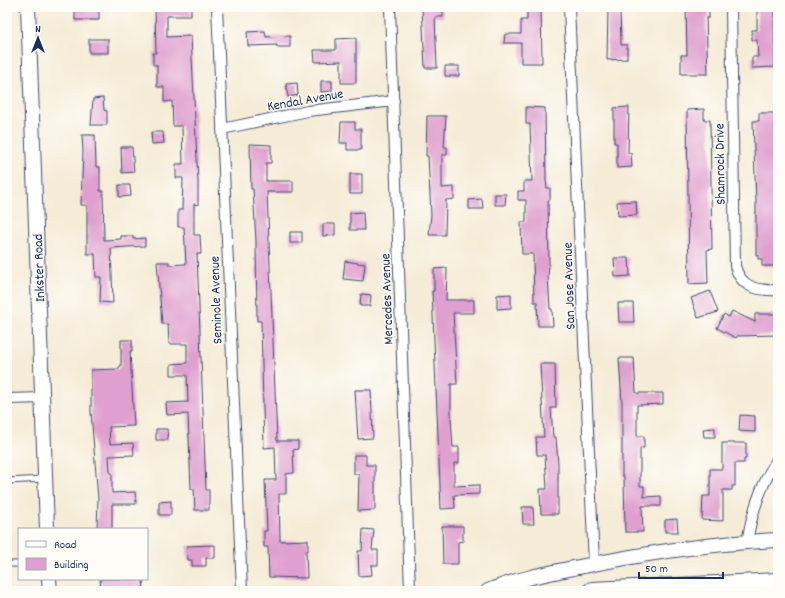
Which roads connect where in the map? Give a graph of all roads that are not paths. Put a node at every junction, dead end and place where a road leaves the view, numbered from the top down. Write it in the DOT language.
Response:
graph roads {
  1 [pos="28,7"];
  2 [pos="217,7"];
  3 [pos="390,7"];
  4 [pos="569,7"];
  5 [pos="731,7"];
  6 [pos="394,101"];
  7 [pos="222,129"];
  8 [pos="778,290"];
  9 [pos="43,398"];
  10 [pos="7,399"];
  11 [pos="778,458"];
  12 [pos="46,479"];
  13 [pos="7,481"];
  14 [pos="47,528"];
  15 [pos="778,540"];
  16 [pos="747,542"];
  17 [pos="7,564"];
  18 [pos="18,564"];
  19 [pos="594,564"];
  20 [pos="49,580"];
  21 [pos="778,582"];
  22 [pos="50,591"];
  23 [pos="242,591"];
  24 [pos="410,591"];
  25 [pos="488,591"];
  26 [pos="592,591"];
  1 -- 9 [label="main road, Inkster Road"];
  2 -- 7 [label="street, Seminole Avenue"];
  3 -- 6 [label="street, Mercedes Avenue"];
  4 -- 19 [label="street, San Jose Avenue"];
  5 -- 8 [label="street, Shamrock Drive"];
  6 -- 7 [label="street, Kendal Avenue"];
  6 -- 24 [label="street, Mercedes Avenue"];
  7 -- 23 [label="street, Seminole Avenue"];
  9 -- 10 [label="street"];
  9 -- 12 [label="main road, Inkster Road"];
  11 -- 16 [label="street"];
  12 -- 13 [label="lane"];
  12 -- 14 [label="main road, Inkster Road"];
  15 -- 16 [label="main road"];
  16 -- 19 [label="main road"];
  17 -- 18 [label="lane"];
  19 -- 25 [label="main road"];
  20 -- 22 [label="main road"];
  21 -- 26 [label="highway"];
}
